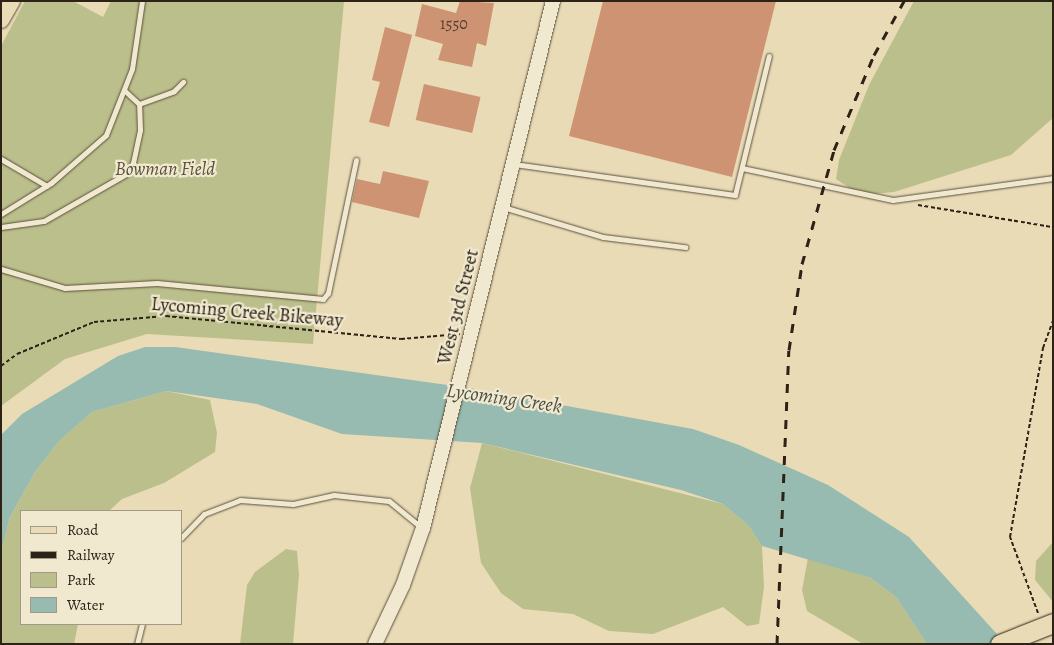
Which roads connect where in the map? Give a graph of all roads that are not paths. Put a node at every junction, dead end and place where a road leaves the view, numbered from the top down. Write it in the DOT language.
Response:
graph roads {
  1 [pos="12,1"];
  2 [pos="142,1"];
  3 [pos="553,1"];
  4 [pos="1,20"];
  5 [pos="769,56"];
  6 [pos="183,82"];
  7 [pos="126,92"];
  8 [pos="139,104"];
  9 [pos="1,159"];
  10 [pos="356,160"];
  11 [pos="513,164"];
  12 [pos="742,168"];
  13 [pos="1053,178"];
  14 [pos="47,186"];
  15 [pos="502,207"];
  16 [pos="1,214"];
  17 [pos="1,227"];
  18 [pos="685,247"];
  19 [pos="1,269"];
  20 [pos="423,528"];
  21 [pos="182,537"];
  22 [pos="1046,620"];
  23 [pos="142,625"];
  24 [pos="138,644"];
  25 [pos="375,644"];
  26 [pos="1000,644"];
  1 -- 4 [label="main road"];
  2 -- 7 [label="lane"];
  3 -- 11 [label="main road, West 3rd Street"];
  5 -- 12 [label="lane"];
  6 -- 8 [label="lane"];
  7 -- 8 [label="lane"];
  7 -- 14 [label="lane"];
  8 -- 17 [label="lane"];
  9 -- 14 [label="lane"];
  10 -- 19 [label="lane"];
  11 -- 12 [label="lane"];
  11 -- 15 [label="main road, West 3rd Street"];
  12 -- 13 [label="lane"];
  14 -- 16 [label="lane"];
  15 -- 18 [label="lane"];
  15 -- 20 [label="main road, West 3rd Street"];
  20 -- 21 [label="lane"];
  20 -- 25 [label="main road, West 3rd Street"];
  22 -- 26 [label="highway, bridge"];
  23 -- 24 [label="lane"];
}
